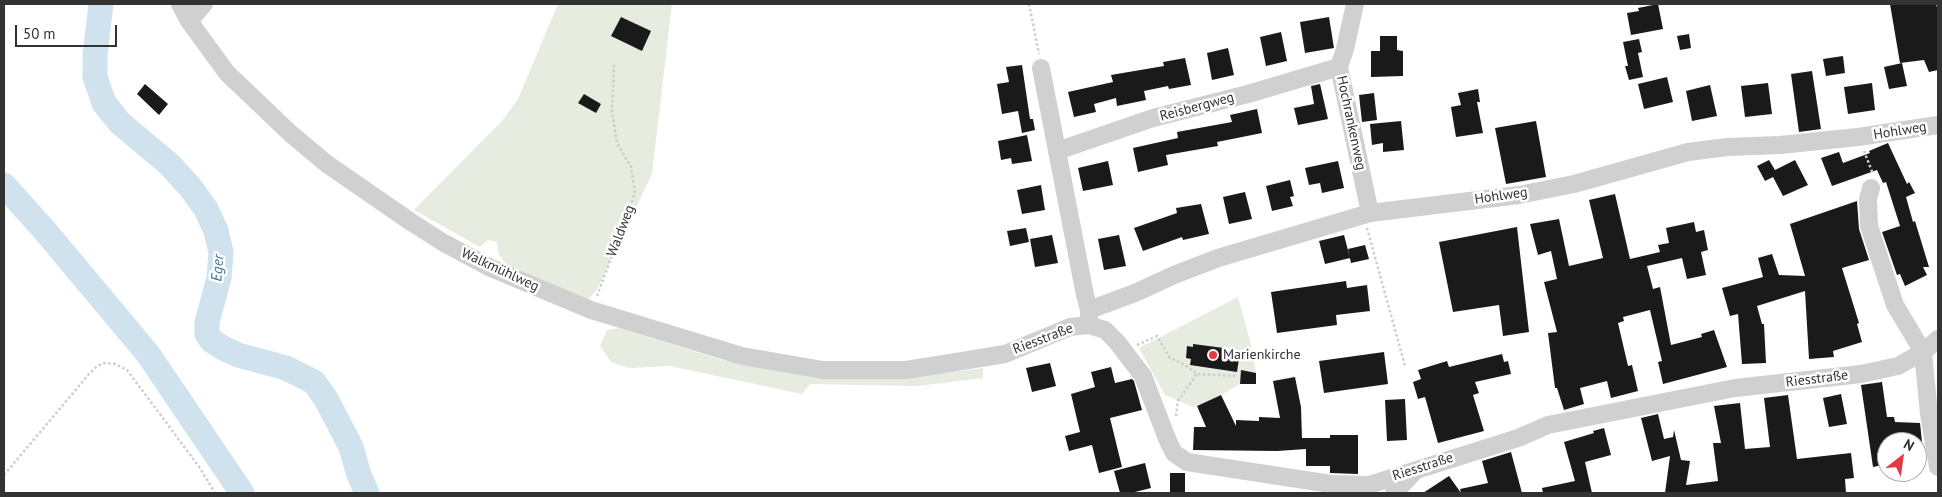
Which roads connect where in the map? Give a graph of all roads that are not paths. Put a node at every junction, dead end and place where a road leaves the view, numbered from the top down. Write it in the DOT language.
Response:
graph roads {
  1 [pos="180,4"];
  2 [pos="204,4"];
  3 [pos="1355,4"];
  4 [pos="189,21"];
  5 [pos="1339,67"];
  6 [pos="1041,68"];
  7 [pos="1938,125"];
  8 [pos="1057,152"];
  9 [pos="1871,188"];
  10 [pos="1370,213"];
  11 [pos="1089,317"];
  12 [pos="1938,339"];
  13 [pos="1923,352"];
  14 [pos="906,370"];
  15 [pos="1938,467"];
  16 [pos="1417,469"];
  17 [pos="1310,487"];
  18 [pos="1394,493"];
  1 -- 4 [label="street, Walkmühlweg"];
  2 -- 4 [label="street"];
  3 -- 5 [label="street, Hochrankenweg"];
  4 -- 14 [label="street, Walkmühlweg"];
  5 -- 8 [label="street, Reisbergweg"];
  5 -- 10 [label="street, Hochrankenweg"];
  6 -- 8 [label="street"];
  7 -- 10 [label="street, Hohlweg"];
  8 -- 11 [label="street"];
  9 -- 13 [label="street"];
  10 -- 11 [label="street, Hohlweg"];
  11 -- 14 [label="street, Riesstraße"];
  11 -- 17 [label="street, Riesstraße"];
  12 -- 13 [label="street, Riesstraße"];
  13 -- 15 [label="street"];
  13 -- 16 [label="street, Riesstraße"];
  16 -- 17 [label="street, Riesstraße"];
  16 -- 18 [label="street"];
}
